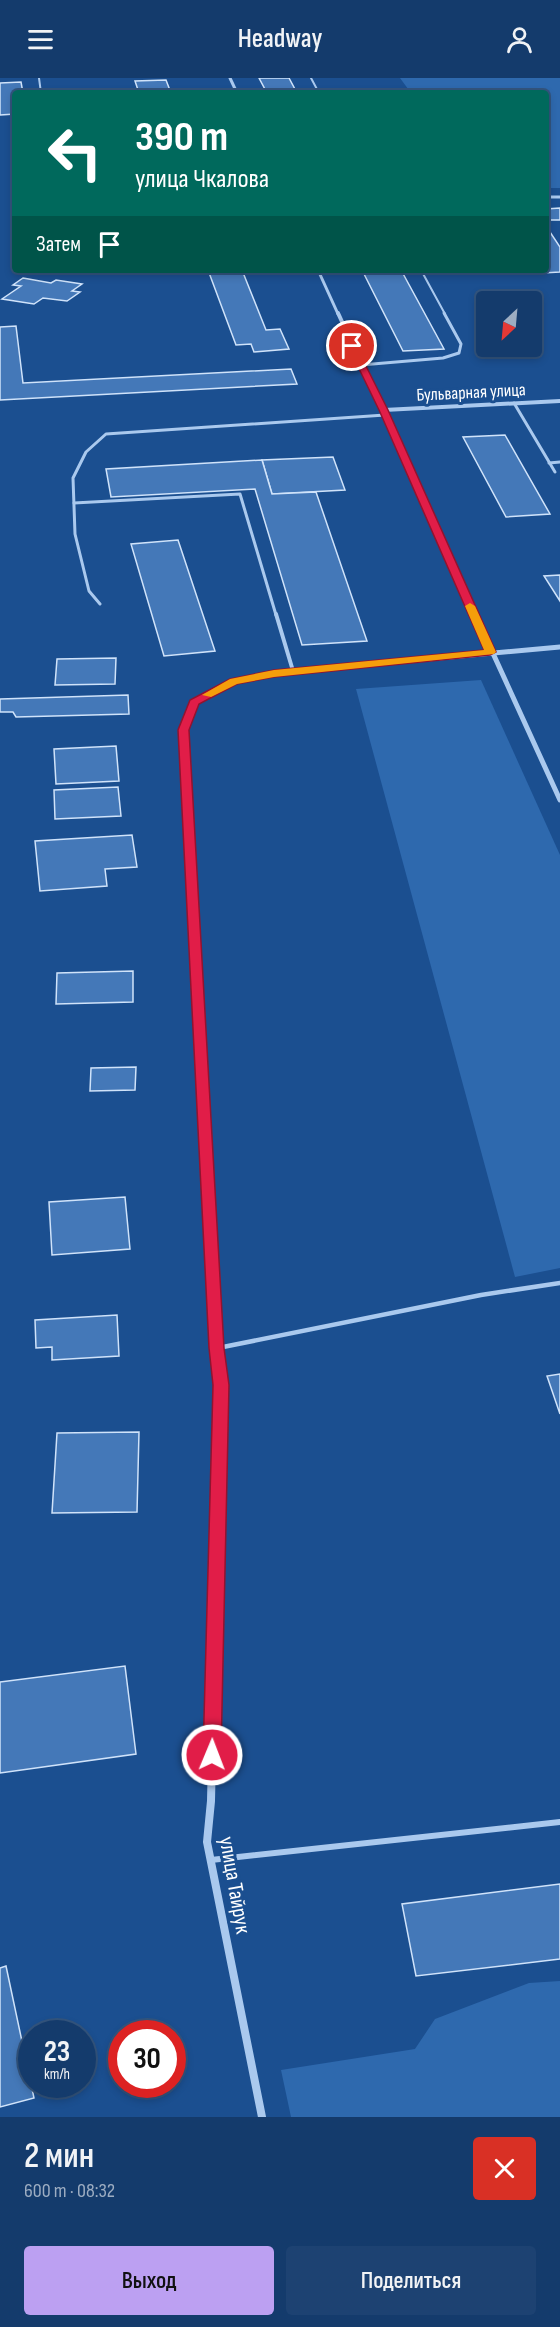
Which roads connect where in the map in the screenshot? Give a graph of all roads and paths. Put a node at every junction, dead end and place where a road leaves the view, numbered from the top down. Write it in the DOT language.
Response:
graph roads {
  1 [pos="319,273"];
  2 [pos="423,273"];
  3 [pos="361,365"];
  4 [pos="560,401"];
  5 [pos="514,404"];
  6 [pos="384,413"];
  7 [pos="560,462"];
  8 [pos="549,463"];
  9 [pos="555,472"];
  10 [pos="74,503"];
  11 [pos="100,604"];
  12 [pos="560,647"];
  13 [pos="490,652"];
  14 [pos="293,671"];
  15 [pos="560,800"];
  16 [pos="560,1283"];
  17 [pos="217,1348"];
  18 [pos="560,1822"];
  19 [pos="210,1860"];
  20 [pos="262,2117"];
  1 -- 3 [label="street"];
  2 -- 3 [label="lane"];
  3 -- 6 [label="street"];
  4 -- 5 [label="street, Бульварная улица"];
  5 -- 6 [label="street, Бульварная улица"];
  5 -- 8 [label="lane"];
  6 -- 10 [label="lane"];
  6 -- 13 [label="street"];
  7 -- 8 [label="lane"];
  8 -- 9 [label="lane"];
  10 -- 11 [label="lane"];
  10 -- 14 [label="lane"];
  12 -- 13 [label="street, улица Тайрук"];
  13 -- 14 [label="street, улица Тайрук"];
  13 -- 15 [label="street"];
  14 -- 17 [label="street, улица Тайрук"];
  16 -- 17 [label="lane"];
  17 -- 19 [label="street, улица Тайрук"];
  18 -- 19 [label="lane"];
  19 -- 20 [label="street, улица Тайрук"];
}
